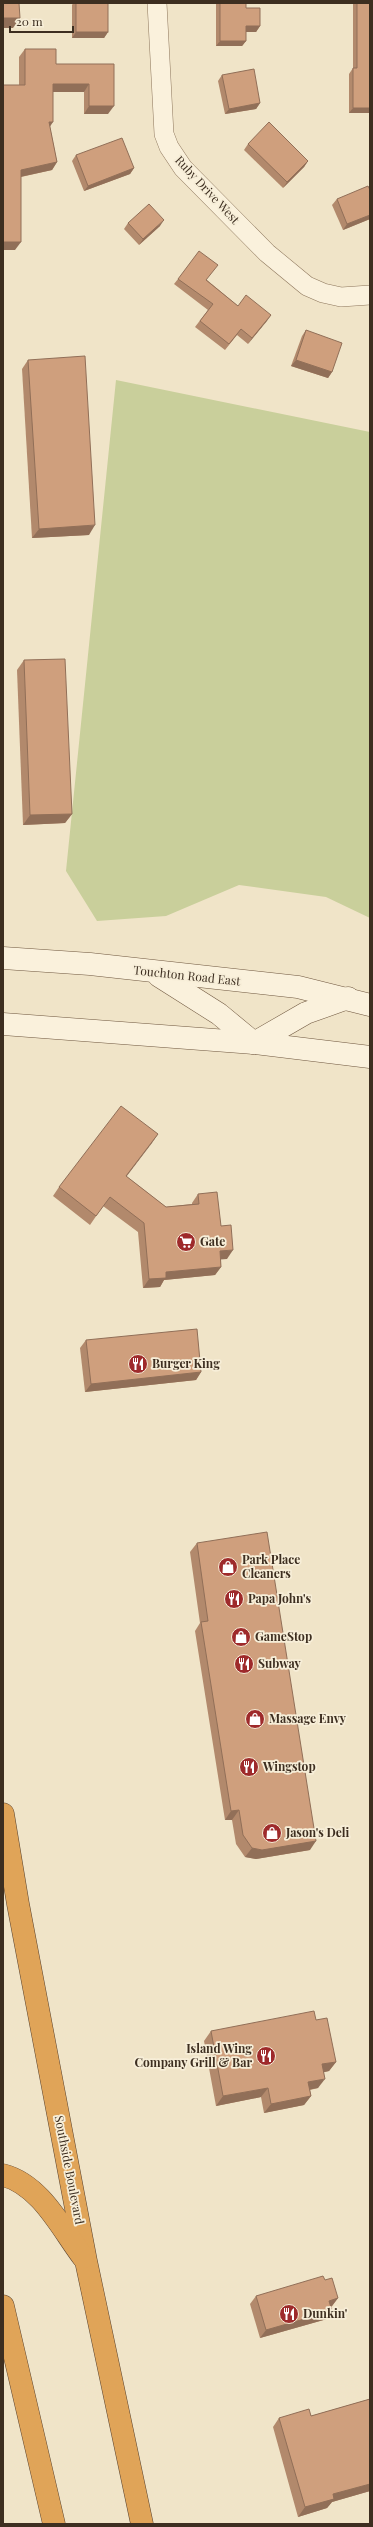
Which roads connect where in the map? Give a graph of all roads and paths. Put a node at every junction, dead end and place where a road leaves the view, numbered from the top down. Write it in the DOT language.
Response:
graph roads {
  1 [pos="157,3"];
  2 [pos="370,295"];
  3 [pos="3,958"];
  4 [pos="151,972"];
  5 [pos="348,998"];
  6 [pos="370,1005"];
  7 [pos="3,1024"];
  8 [pos="254,1044"];
  9 [pos="370,1057"];
  10 [pos="3,1814"];
  11 [pos="3,2175"];
  12 [pos="86,2261"];
  13 [pos="3,2306"];
  14 [pos="54,2524"];
  15 [pos="142,2524"];
  1 -- 2 [label="street, Ruby Drive West"];
  3 -- 4 [label="street, Touchton Road East"];
  4 -- 5 [label="street, Touchton Road East"];
  4 -- 8 [label="street"];
  5 -- 6 [label="street, Touchton Road East"];
  5 -- 8 [label="street"];
  7 -- 8 [label="street"];
  8 -- 9 [label="street"];
  10 -- 12 [label="highway, Southside Boulevard"];
  11 -- 12 [label="highway"];
  12 -- 15 [label="highway, Southside Boulevard"];
  13 -- 14 [label="highway"];
}
